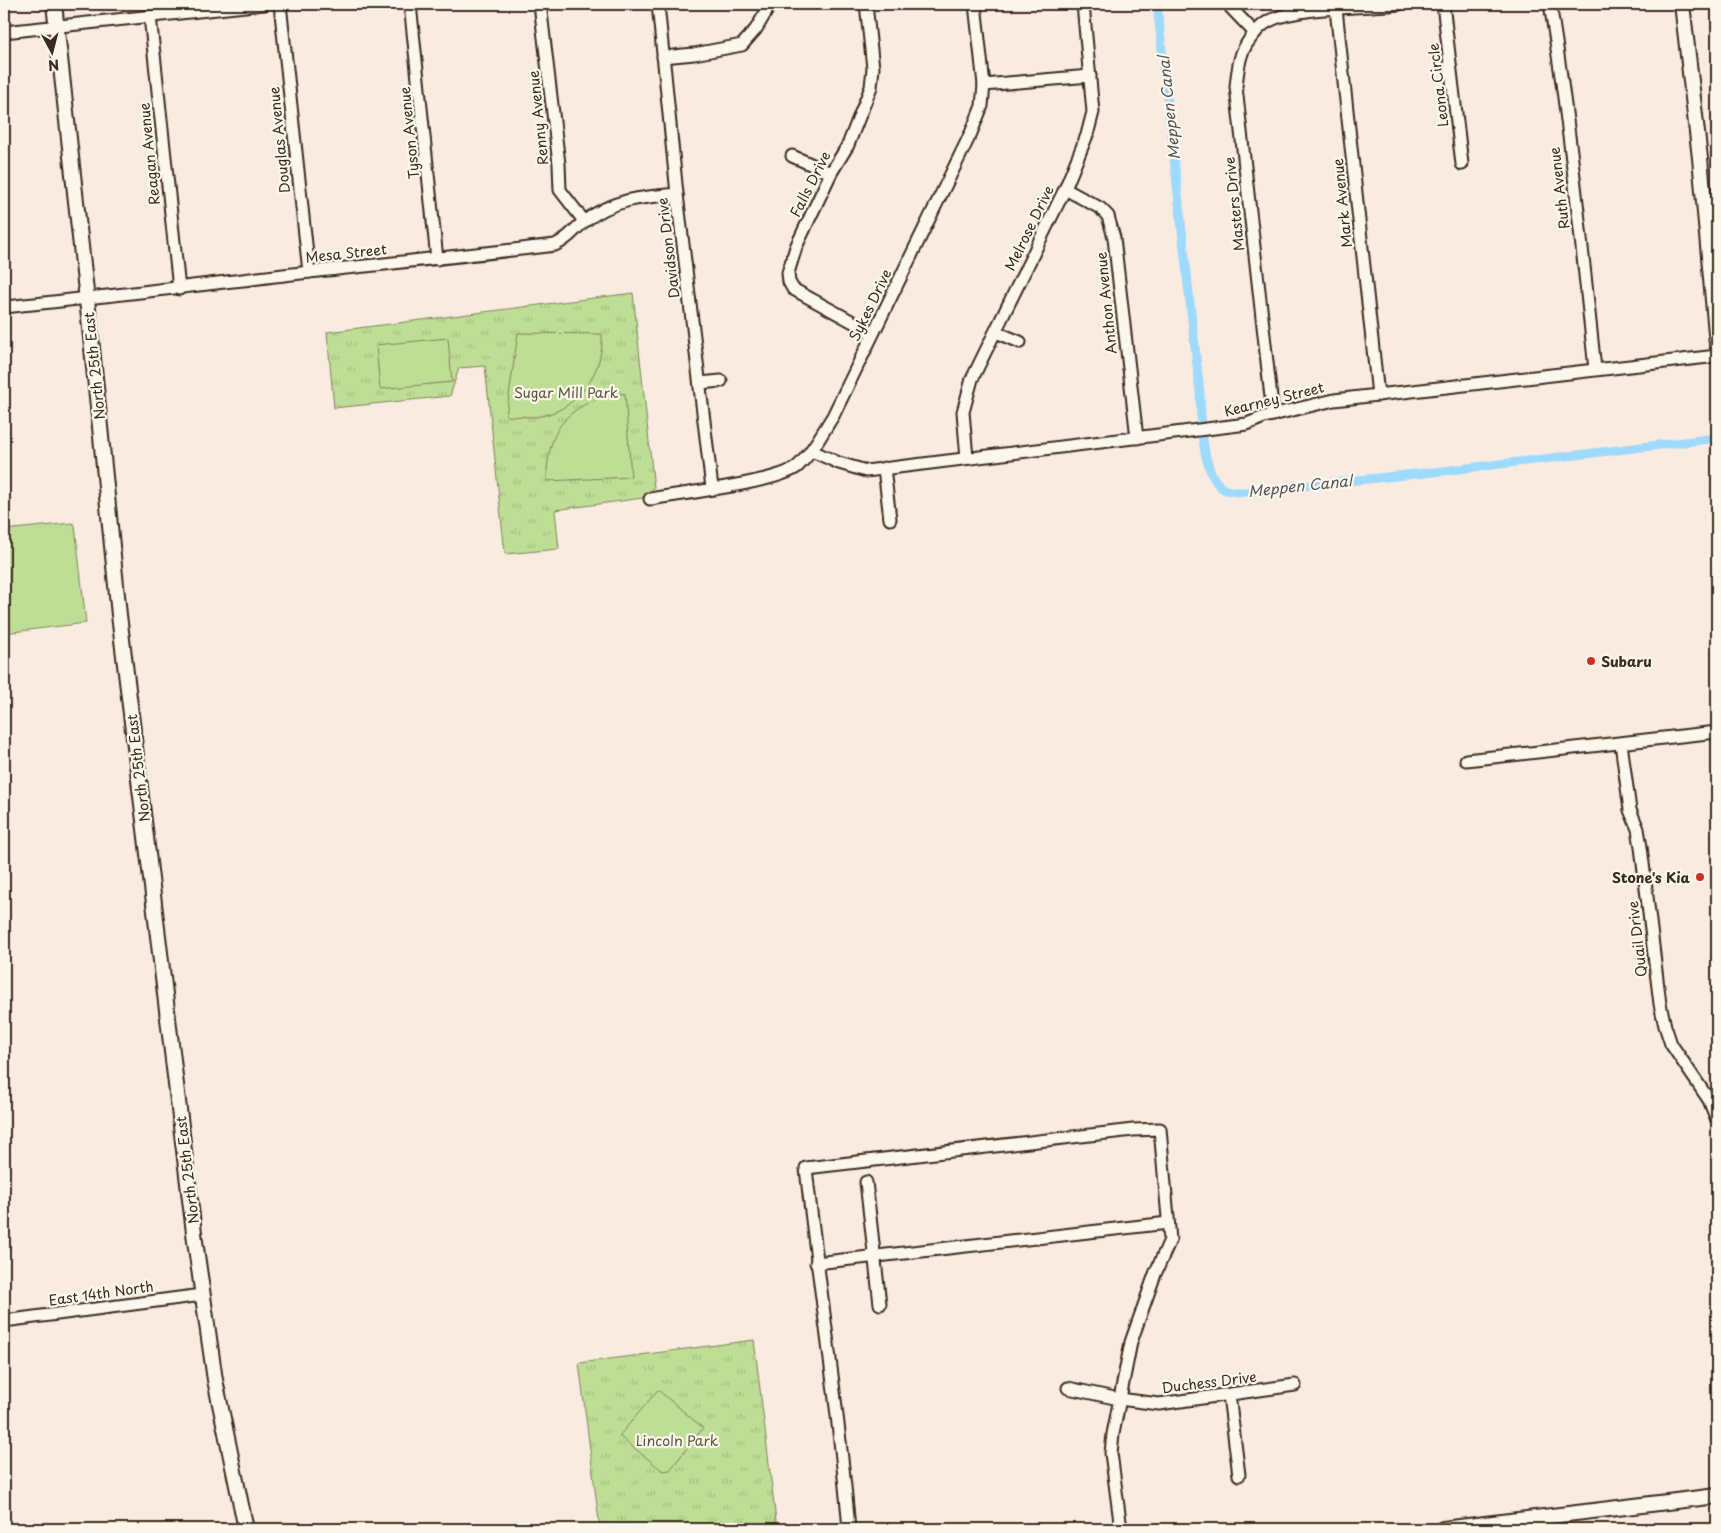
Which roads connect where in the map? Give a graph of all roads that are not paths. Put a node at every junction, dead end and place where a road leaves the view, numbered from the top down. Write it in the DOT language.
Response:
graph roads {
  1 [pos="54,4"];
  2 [pos="264,4"];
  3 [pos="280,4"];
  4 [pos="410,4"];
  5 [pos="540,4"];
  6 [pos="658,4"];
  7 [pos="766,4"];
  8 [pos="866,4"];
  9 [pos="975,4"];
  10 [pos="1083,4"];
  11 [pos="1230,4"];
  12 [pos="1399,4"];
  13 [pos="1443,4"];
  14 [pos="1550,4"];
  15 [pos="1682,4"];
  16 [pos="1336,9"];
  17 [pos="150,16"];
  18 [pos="56,28"];
  19 [pos="4,32"];
  20 [pos="1255,33"];
  21 [pos="664,57"];
  22 [pos="1090,76"];
  23 [pos="984,85"];
  24 [pos="792,156"];
  25 [pos="1462,164"];
  26 [pos="831,172"];
  27 [pos="1065,189"];
  28 [pos="677,194"];
  29 [pos="584,221"];
  30 [pos="437,259"];
  31 [pos="309,272"];
  32 [pos="179,288"];
  33 [pos="87,298"];
  34 [pos="4,307"];
  35 [pos="873,332"];
  36 [pos="996,332"];
  37 [pos="1020,342"];
  38 [pos="1717,344"];
  39 [pos="1717,356"];
  40 [pos="1595,369"];
  41 [pos="721,381"];
  42 [pos="700,383"];
  43 [pos="1378,395"];
  44 [pos="1272,415"];
  45 [pos="1136,438"];
  46 [pos="812,450"];
  47 [pos="967,458"];
  48 [pos="884,468"];
  49 [pos="712,488"];
  50 [pos="650,499"];
  51 [pos="890,519"];
  52 [pos="1717,732"];
  53 [pos="1621,742"];
  54 [pos="1466,760"];
  55 [pos="1717,1120"];
  56 [pos="866,1182"];
  57 [pos="1168,1223"];
  58 [pos="874,1256"];
  59 [pos="816,1263"];
  60 [pos="202,1295"];
  61 [pos="880,1304"];
  62 [pos="4,1321"];
  63 [pos="1295,1385"];
  64 [pos="1068,1388"];
  65 [pos="1229,1395"];
  66 [pos="1119,1399"];
  67 [pos="1239,1475"];
  68 [pos="1717,1496"];
  69 [pos="246,1529"];
  70 [pos="849,1529"];
  71 [pos="1121,1529"];
  72 [pos="1443,1529"];
  1 -- 18 [label="main road, North 25th East"];
  2 -- 17 [label="street"];
  3 -- 31 [label="street, Douglas Avenue"];
  4 -- 30 [label="street, Tyson Avenue"];
  5 -- 29 [label="street, Renny Avenue"];
  6 -- 21 [label="street, Davidson Drive"];
  7 -- 21 [label="street"];
  8 -- 26 [label="street, Falls Drive"];
  9 -- 23 [label="street, Sykes Drive"];
  10 -- 22 [label="street, Melrose Drive"];
  11 -- 20 [label="street"];
  12 -- 16 [label="street"];
  13 -- 25 [label="street, Leona Circle"];
  14 -- 40 [label="street, Ruth Avenue"];
  15 -- 38 [label="main road"];
  16 -- 20 [label="street"];
  16 -- 43 [label="street, Mark Avenue"];
  17 -- 18 [label="street"];
  17 -- 32 [label="street, Reagan Avenue"];
  18 -- 19 [label="street"];
  18 -- 33 [label="main road, North 25th East"];
  20 -- 44 [label="street, Masters Drive"];
  21 -- 28 [label="street, Davidson Drive"];
  22 -- 23 [label="street"];
  22 -- 27 [label="street, Melrose Drive"];
  23 -- 35 [label="street, Sykes Drive"];
  24 -- 26 [label="street"];
  26 -- 35 [label="street, Falls Drive"];
  27 -- 36 [label="street, Melrose Drive"];
  27 -- 45 [label="street, Anthon Avenue"];
  28 -- 29 [label="street, Mesa Street"];
  28 -- 42 [label="street, Davidson Drive"];
  29 -- 30 [label="street, Mesa Street"];
  30 -- 31 [label="street, Mesa Street"];
  31 -- 32 [label="street, Mesa Street"];
  32 -- 33 [label="street, Mesa Street"];
  33 -- 34 [label="street, Mesa Street"];
  33 -- 60 [label="main road, North 25th East"];
  35 -- 46 [label="street, Sykes Drive"];
  36 -- 37 [label="street"];
  36 -- 47 [label="street, Melrose Drive"];
  39 -- 40 [label="street, Kearney Street"];
  40 -- 43 [label="street, Kearney Street"];
  41 -- 42 [label="street"];
  42 -- 49 [label="street, Davidson Drive"];
  43 -- 44 [label="street, Kearney Street"];
  44 -- 45 [label="street, Kearney Street"];
  45 -- 47 [label="street, Kearney Street"];
  46 -- 48 [label="street, Kearney Street"];
  46 -- 49 [label="street, Sykes Drive"];
  47 -- 48 [label="street, Kearney Street"];
  48 -- 51 [label="street"];
  49 -- 50 [label="street, Sykes Drive"];
  52 -- 53 [label="street"];
  53 -- 54 [label="street"];
  53 -- 55 [label="street, Quail Drive"];
  56 -- 58 [label="street"];
  57 -- 58 [label="street"];
  57 -- 59 [label="street"];
  57 -- 66 [label="street"];
  58 -- 59 [label="street"];
  58 -- 61 [label="street"];
  59 -- 70 [label="street"];
  60 -- 62 [label="street, East 14th North"];
  60 -- 69 [label="main road, North 25th East"];
  63 -- 65 [label="street, Duchess Drive"];
  64 -- 66 [label="street, Duchess Drive"];
  65 -- 66 [label="street, Duchess Drive"];
  65 -- 67 [label="street"];
  66 -- 71 [label="street"];
  68 -- 72 [label="main road"];
}
